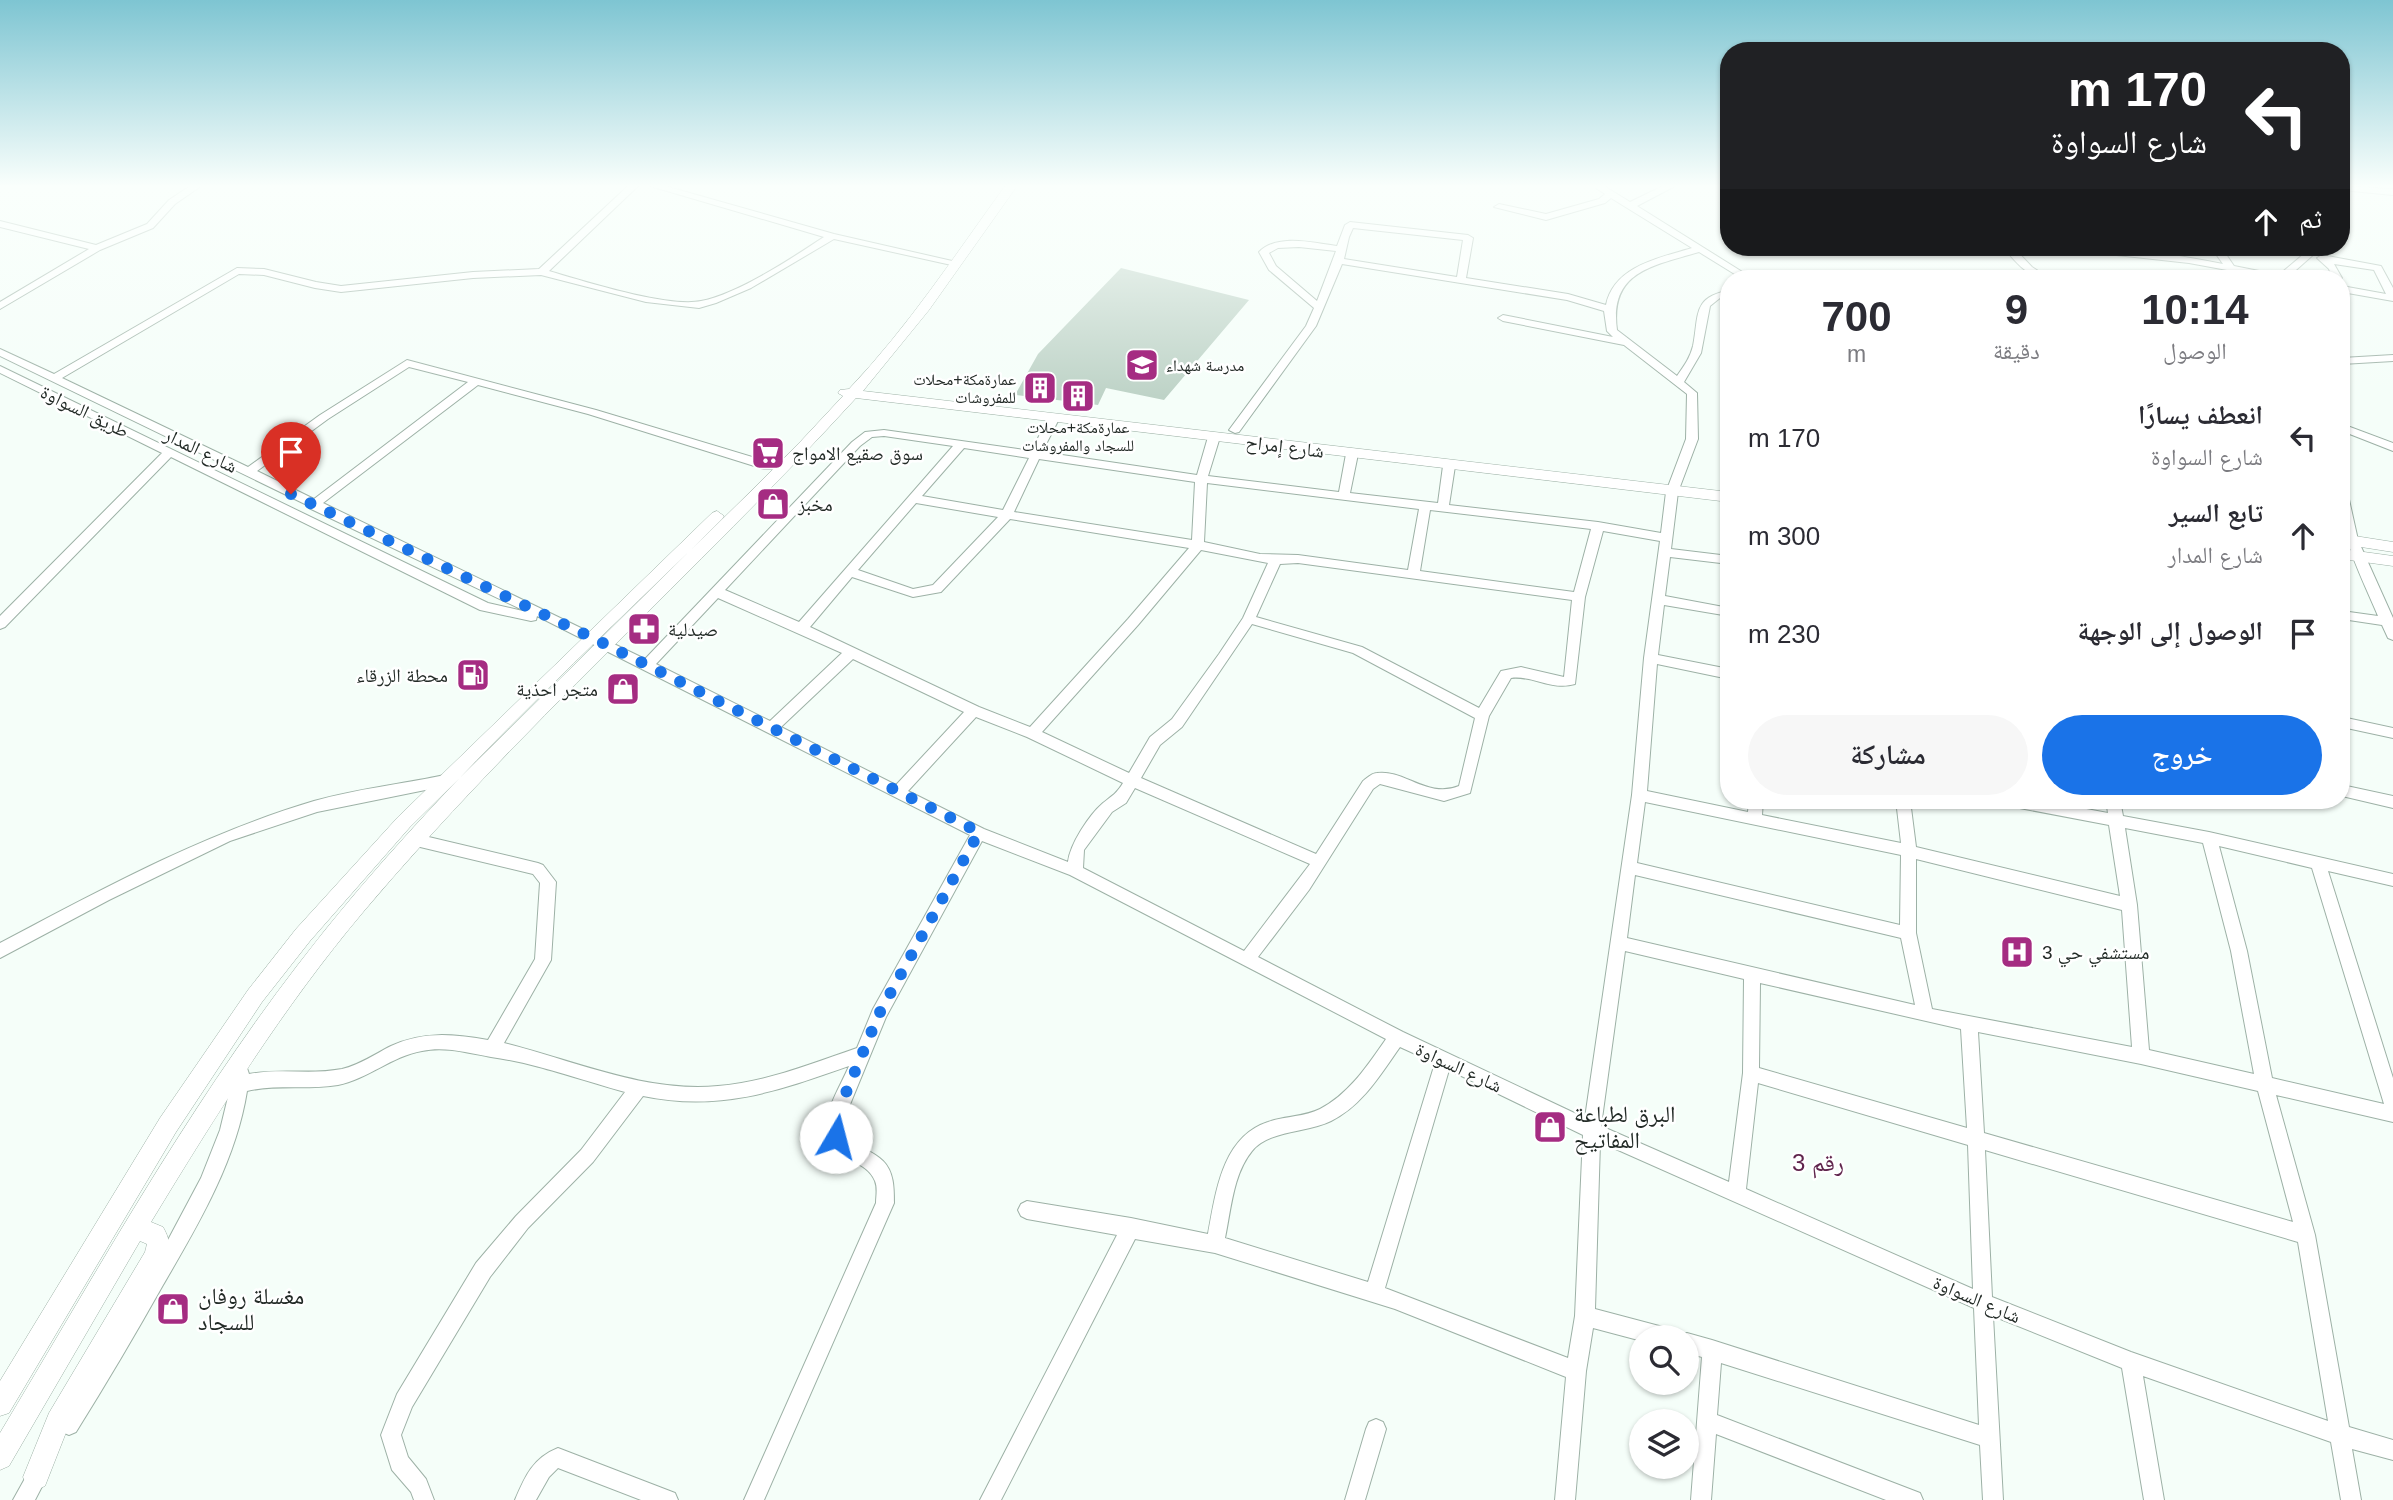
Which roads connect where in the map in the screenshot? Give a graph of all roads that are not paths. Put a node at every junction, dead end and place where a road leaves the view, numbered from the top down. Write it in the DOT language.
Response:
graph roads {
  1 [pos="84,256"];
  2 [pos="559,256"];
  3 [pos="801,256"];
  4 [pos="926,256"];
  5 [pos="953,256"];
  6 [pos="954,256"];
  7 [pos="1266,256"];
  8 [pos="1339,256"];
  9 [pos="1466,256"];
  10 [pos="1677,256"];
  11 [pos="1711,256"];
  12 [pos="2016,256"];
  13 [pos="2162,256"];
  14 [pos="2307,256"];
  15 [pos="2321,256"];
  16 [pos="2323,258"];
  17 [pos="950,261"];
  18 [pos="1339,261"];
  19 [pos="1734,270"];
  20 [pos="2029,270"];
  21 [pos="2221,270"];
  22 [pos="2291,270"];
  23 [pos="2331,270"];
  24 [pos="542,272"];
  25 [pos="1461,279"];
  26 [pos="2350,290"];
  27 [pos="1720,294"];
  28 [pos="2393,298"];
  29 [pos="0,306"];
  30 [pos="1318,307"];
  31 [pos="1610,309"];
  32 [pos="1503,318"];
  33 [pos="1626,342"];
  34 [pos="0,352"];
  35 [pos="2393,358"];
  36 [pos="2350,361"];
  37 [pos="0,369"];
  38 [pos="54,378"];
  39 [pos="477,381"];
  40 [pos="1679,381"];
  41 [pos="850,389"];
  42 [pos="1053,418"];
  43 [pos="1235,430"];
  44 [pos="2350,430"];
  45 [pos="1214,437"];
  46 [pos="960,445"];
  47 [pos="2393,447"];
  48 [pos="169,453"];
  49 [pos="1352,454"];
  50 [pos="1035,456"];
  51 [pos="768,466"];
  52 [pos="1449,466"];
  53 [pos="247,473"];
  54 [pos="1201,479"];
  55 [pos="1674,486"];
  56 [pos="1720,486"];
  57 [pos="1720,495"];
  58 [pos="1343,496"];
  59 [pos="915,499"];
  60 [pos="313,505"];
  61 [pos="1425,506"];
  62 [pos="1443,508"];
  63 [pos="1006,516"];
  64 [pos="1598,526"];
  65 [pos="2350,540"];
  66 [pos="2350,543"];
  67 [pos="1198,545"];
  68 [pos="1665,545"];
  69 [pos="2393,547"];
  70 [pos="2350,554"];
  71 [pos="2359,555"];
  72 [pos="1720,558"];
  73 [pos="2393,561"];
  74 [pos="1275,562"];
  75 [pos="850,572"];
  76 [pos="1413,575"];
  77 [pos="717,592"];
  78 [pos="1579,597"];
  79 [pos="1660,600"];
  80 [pos="1720,610"];
  81 [pos="2350,616"];
  82 [pos="1249,619"];
  83 [pos="553,621"];
  84 [pos="2390,622"];
  85 [pos="0,624"];
  86 [pos="800,628"];
  87 [pos="2393,635"];
  88 [pos="600,642"];
  89 [pos="851,653"];
  90 [pos="1651,658"];
  91 [pos="646,666"];
  92 [pos="1720,672"];
  93 [pos="974,711"];
  94 [pos="1482,716"];
  95 [pos="2350,724"];
  96 [pos="773,726"];
  97 [pos="1032,733"];
  98 [pos="2393,733"];
  99 [pos="1131,780"];
  100 [pos="445,781"];
  101 [pos="900,790"];
  102 [pos="2350,794"];
  103 [pos="1640,795"];
  104 [pos="2393,802"];
  105 [pos="1756,809"];
  106 [pos="1904,809"];
  107 [pos="2055,809"];
  108 [pos="2115,809"];
  109 [pos="1755,818"];
  110 [pos="2117,821"];
  111 [pos="979,832"];
  112 [pos="2209,838"];
  113 [pos="416,840"];
  114 [pos="1909,851"];
  115 [pos="1320,862"];
  116 [pos="2318,862"];
  117 [pos="1628,867"];
  118 [pos="1075,871"];
  119 [pos="2393,880"];
  120 [pos="2129,905"];
  121 [pos="1908,933"];
  122 [pos="1621,943"];
  123 [pos="0,951"];
  124 [pos="1248,959"];
  125 [pos="1752,974"];
  126 [pos="1925,1015"];
  127 [pos="1969,1023"];
  128 [pos="1397,1037"];
  129 [pos="491,1049"];
  130 [pos="244,1053"];
  131 [pos="860,1054"];
  132 [pos="2141,1056"];
  133 [pos="1444,1060"];
  134 [pos="1751,1073"];
  135 [pos="240,1084"];
  136 [pos="2265,1085"];
  137 [pos="639,1088"];
  138 [pos="2393,1106"];
  139 [pos="2393,1114"];
  140 [pos="1592,1130"];
  141 [pos="1978,1139"];
  142 [pos="1737,1194"];
  143 [pos="1027,1210"];
  144 [pos="1131,1227"];
  145 [pos="137,1229"];
  146 [pos="2306,1235"];
  147 [pos="1215,1244"];
  148 [pos="1374,1294"];
  149 [pos="1981,1302"];
  150 [pos="1585,1316"];
  151 [pos="1629,1328"];
  152 [pos="1699,1346"];
  153 [pos="1712,1350"];
  154 [pos="2131,1362"];
  155 [pos="1576,1371"];
  156 [pos="0,1404"];
  157 [pos="1709,1421"];
  158 [pos="1376,1429"];
  159 [pos="2340,1435"];
  160 [pos="1989,1438"];
  161 [pos="2393,1450"];
  162 [pos="0,1457"];
  163 [pos="36,1477"];
  164 [pos="23,1500"];
  165 [pos="424,1500"];
  166 [pos="525,1500"];
  167 [pos="668,1500"];
  168 [pos="754,1500"];
  169 [pos="990,1500"];
  170 [pos="1355,1500"];
  171 [pos="1565,1500"];
  172 [pos="1701,1500"];
  173 [pos="1913,1500"];
  174 [pos="1993,1500"];
  175 [pos="2154,1500"];
  176 [pos="2351,1500"];
  1 -- 29 [label="street"];
  2 -- 24 [label="street"];
  3 -- 24 [label="street"];
  4 -- 17 [label="street"];
  5 -- 17 [label="main road"];
  6 -- 17 [label="main road"];
  7 -- 30 [label="street"];
  8 -- 18 [label="street"];
  9 -- 25 [label="street"];
  10 -- 31 [label="street"];
  11 -- 19 [label="street"];
  12 -- 20 [label="street"];
  13 -- 21 [label="street"];
  14 -- 22 [label="street"];
  15 -- 16 [label="street"];
  16 -- 23 [label="street"];
  16 -- 28 [label="street"];
  17 -- 41 [label="main road"];
  18 -- 25 [label="street"];
  18 -- 30 [label="street"];
  24 -- 38 [label="street"];
  25 -- 31 [label="street"];
  26 -- 28 [label="street"];
  27 -- 40 [label="street"];
  30 -- 43 [label="street"];
  31 -- 33 [label="street"];
  32 -- 33 [label="street"];
  33 -- 40 [label="street"];
  34 -- 38 [label="street, شارع المدار"];
  35 -- 36 [label="street"];
  37 -- 48 [label="street, طريق السواوة"];
  38 -- 53 [label="street, شارع المدار"];
  39 -- 51 [label="street"];
  39 -- 53 [label="street"];
  39 -- 60 [label="street"];
  40 -- 55 [label="street"];
  41 -- 42 [label="main road, شارع إمراح"];
  41 -- 43 [label="main road, شارع إمراح"];
  41 -- 51 [label="main road"];
  41 -- 88 [label="main road"];
  42 -- 45 [label="main road, شارع إمراح"];
  42 -- 50 [label="street"];
  43 -- 55 [label="main road, شارع إمراح"];
  44 -- 47 [label="street"];
  45 -- 49 [label="main road, شارع إمراح"];
  45 -- 54 [label="street"];
  46 -- 50 [label="street"];
  46 -- 59 [label="street"];
  46 -- 77 [label="street"];
  48 -- 83 [label="street, طريق السواوة"];
  48 -- 85 [label="street"];
  49 -- 52 [label="main road, شارع إمراح"];
  49 -- 58 [label="street"];
  50 -- 54 [label="street"];
  50 -- 63 [label="street"];
  51 -- 88 [label="main road"];
  52 -- 55 [label="main road, شارع إمراح"];
  52 -- 62 [label="street"];
  53 -- 60 [label="street, شارع المدار"];
  54 -- 58 [label="street"];
  54 -- 67 [label="street"];
  55 -- 56 [label="main road, شارع إمراح"];
  55 -- 57 [label="main road, شارع إمراح"];
  55 -- 68 [label="street"];
  58 -- 61 [label="street"];
  59 -- 63 [label="street"];
  59 -- 75 [label="street"];
  60 -- 83 [label="street, شارع المدار"];
  61 -- 62 [label="street"];
  61 -- 76 [label="street"];
  62 -- 64 [label="street"];
  63 -- 67 [label="street"];
  63 -- 75 [label="street"];
  64 -- 68 [label="street"];
  64 -- 78 [label="street"];
  65 -- 69 [label="main road"];
  66 -- 71 [label="street"];
  67 -- 74 [label="street"];
  67 -- 97 [label="street"];
  68 -- 72 [label="street"];
  68 -- 79 [label="street"];
  70 -- 71 [label="main road"];
  71 -- 73 [label="main road"];
  71 -- 84 [label="street"];
  74 -- 76 [label="street"];
  74 -- 82 [label="street"];
  75 -- 86 [label="street"];
  76 -- 78 [label="street"];
  77 -- 86 [label="street"];
  77 -- 91 [label="street"];
  78 -- 94 [label="street"];
  79 -- 80 [label="street"];
  79 -- 90 [label="street"];
  81 -- 84 [label="street"];
  82 -- 94 [label="street"];
  82 -- 99 [label="street"];
  83 -- 88 [label="street, شارع السواوة"];
  84 -- 87 [label="street"];
  86 -- 89 [label="street"];
  88 -- 91 [label="street, شارع السواوة"];
  88 -- 100 [label="main road"];
  88 -- 113 [label="main road"];
  89 -- 93 [label="street"];
  89 -- 96 [label="street"];
  90 -- 92 [label="street"];
  90 -- 103 [label="street"];
  91 -- 96 [label="street, شارع السواوة"];
  93 -- 97 [label="street"];
  93 -- 101 [label="street"];
  94 -- 115 [label="street"];
  95 -- 98 [label="street"];
  96 -- 101 [label="street, شارع السواوة"];
  97 -- 99 [label="street"];
  99 -- 115 [label="street"];
  99 -- 118 [label="street"];
  100 -- 123 [label="street"];
  100 -- 156 [label="main road"];
  101 -- 111 [label="street, شارع السواوة"];
  102 -- 104 [label="street"];
  103 -- 109 [label="street"];
  103 -- 117 [label="street"];
  105 -- 109 [label="street"];
  106 -- 114 [label="street"];
  107 -- 110 [label="street"];
  108 -- 110 [label="street"];
  109 -- 114 [label="street"];
  110 -- 112 [label="street"];
  110 -- 120 [label="street"];
  111 -- 118 [label="street, شارع السواوة"];
  111 -- 131 [label="street"];
  112 -- 116 [label="street"];
  112 -- 136 [label="street"];
  113 -- 129 [label="street"];
  113 -- 130 [label="main road"];
  114 -- 120 [label="street"];
  114 -- 121 [label="street"];
  115 -- 124 [label="street"];
  116 -- 119 [label="street"];
  116 -- 138 [label="street"];
  117 -- 121 [label="street"];
  117 -- 122 [label="street"];
  118 -- 124 [label="street, شارع السواوة"];
  120 -- 132 [label="street"];
  121 -- 126 [label="street"];
  122 -- 125 [label="street"];
  122 -- 140 [label="street"];
  124 -- 128 [label="street, شارع السواوة"];
  125 -- 126 [label="street"];
  125 -- 134 [label="street"];
  126 -- 127 [label="street"];
  127 -- 132 [label="street"];
  127 -- 141 [label="street"];
  128 -- 133 [label="street, شارع السواوة"];
  128 -- 147 [label="street"];
  129 -- 135 [label="street"];
  129 -- 137 [label="street"];
  130 -- 135 [label="street"];
  130 -- 145 [label="main road"];
  131 -- 137 [label="street"];
  131 -- 168 [label="street"];
  132 -- 136 [label="street"];
  133 -- 140 [label="street, شارع السواوة"];
  133 -- 148 [label="street"];
  134 -- 141 [label="street"];
  134 -- 142 [label="street"];
  135 -- 163 [label="street"];
  136 -- 139 [label="street"];
  136 -- 146 [label="street"];
  137 -- 165 [label="street"];
  140 -- 142 [label="street, شارع السواوة"];
  140 -- 150 [label="street"];
  141 -- 146 [label="street"];
  141 -- 149 [label="street"];
  142 -- 149 [label="street, شارع السواوة"];
  143 -- 144 [label="street"];
  144 -- 147 [label="street"];
  144 -- 169 [label="street"];
  145 -- 162 [label="main road"];
  145 -- 163 [label="main road"];
  146 -- 159 [label="street"];
  147 -- 148 [label="street"];
  148 -- 155 [label="street"];
  149 -- 154 [label="street, شارع السواوة"];
  149 -- 160 [label="street"];
  150 -- 151 [label="street"];
  150 -- 155 [label="street"];
  152 -- 153 [label="street"];
  153 -- 157 [label="street"];
  153 -- 160 [label="street"];
  154 -- 159 [label="street, شارع السواوة"];
  154 -- 175 [label="street"];
  155 -- 171 [label="street"];
  157 -- 172 [label="street"];
  157 -- 173 [label="street"];
  158 -- 170 [label="street"];
  159 -- 161 [label="street, شارع السواوة"];
  159 -- 176 [label="street"];
  160 -- 174 [label="street"];
  163 -- 164 [label="street"];
  166 -- 167 [label="street"];
}
